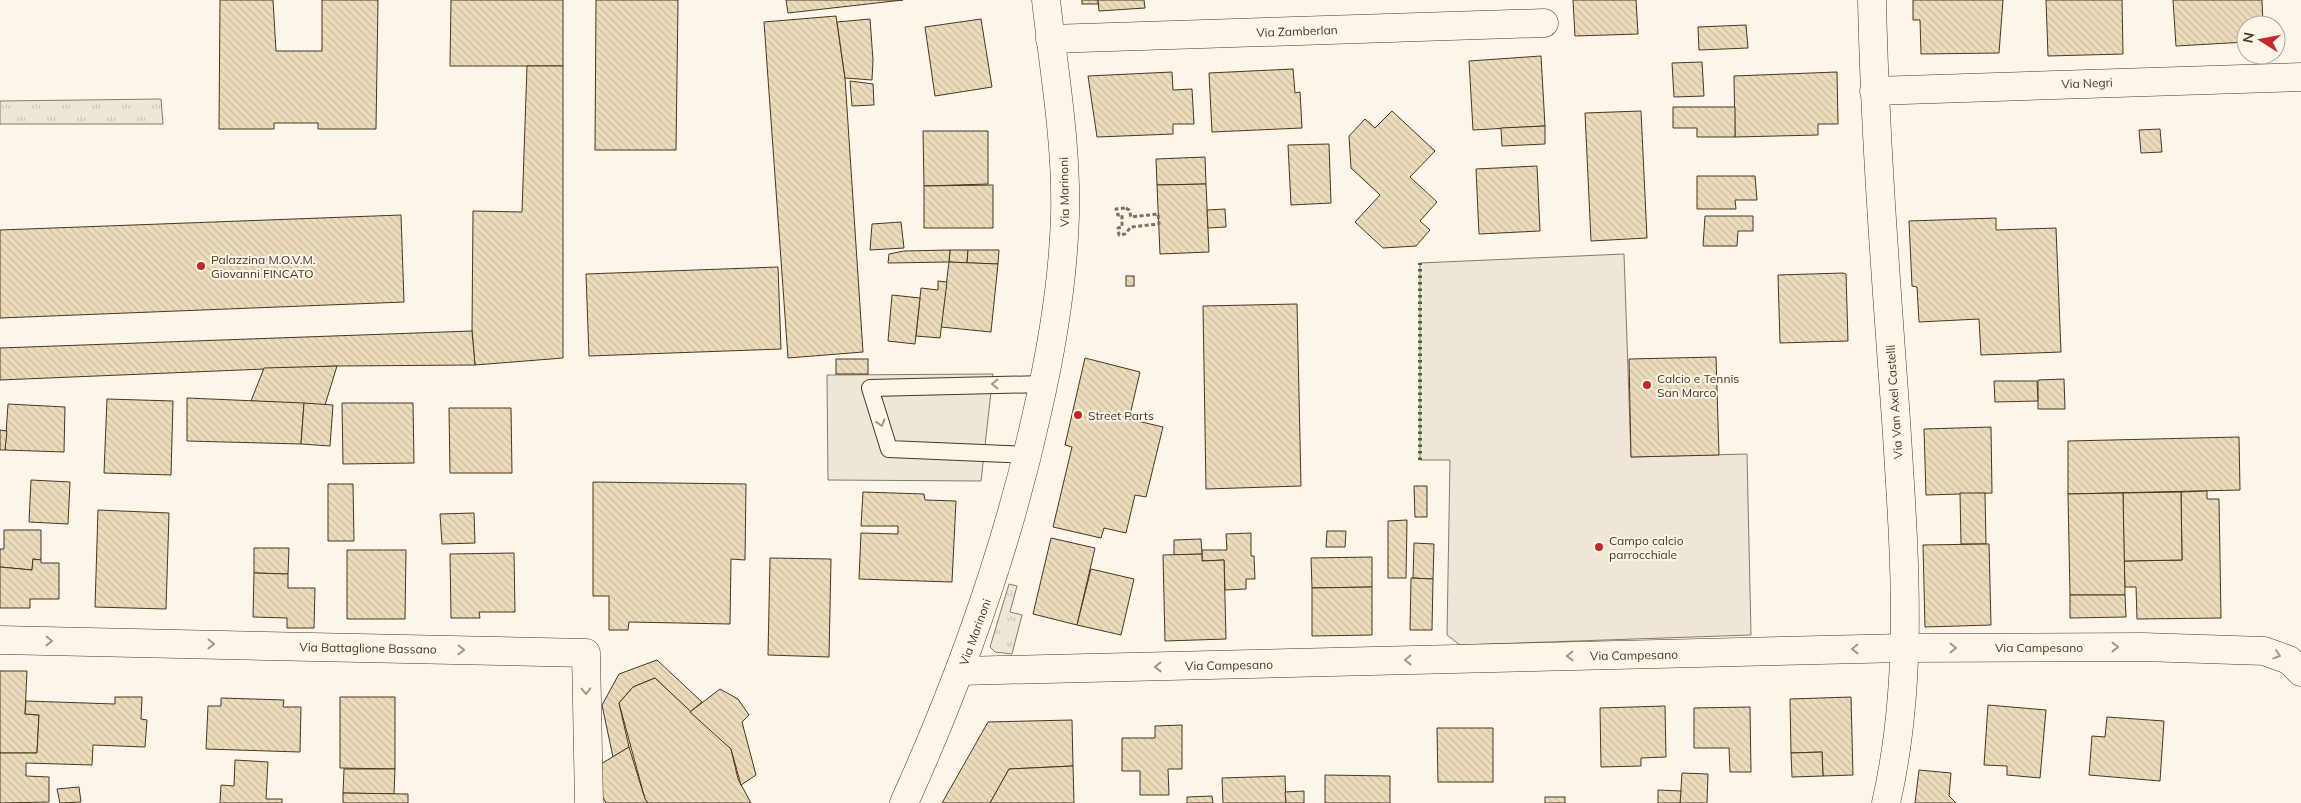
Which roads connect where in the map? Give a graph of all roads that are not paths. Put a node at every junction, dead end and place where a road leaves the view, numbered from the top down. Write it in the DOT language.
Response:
graph roads {
  1 [pos="1046,0"];
  2 [pos="1872,0"];
  3 [pos="1544,23"];
  4 [pos="1050,39"];
  5 [pos="2301,77"];
  6 [pos="1874,91"];
  7 [pos="1044,384"];
  8 [pos="1028,455"];
  9 [pos="0,640"];
  10 [pos="1904,648"];
  11 [pos="961,672"];
  12 [pos="2301,672"];
  13 [pos="588,803"];
  14 [pos="904,803"];
  15 [pos="1886,803"];
  1 -- 4 [label="street, Via Marinoni"];
  2 -- 6 [label="street, Via Van Axel Castelli"];
  3 -- 4 [label="street, Via Zamberlan"];
  4 -- 7 [label="street, Via Marinoni"];
  5 -- 6 [label="street, Via Negri"];
  6 -- 10 [label="street, Via Van Axel Castelli"];
  7 -- 8 [label="street, Via Marinoni"];
  7 -- 8 [label="lane, one-way"];
  8 -- 11 [label="street, Via Marinoni"];
  9 -- 13 [label="street, Via Battaglione Bassano, one-way"];
  10 -- 11 [label="street, Via Campesano, one-way"];
  10 -- 12 [label="street, Via Campesano, one-way"];
  10 -- 15 [label="street, Via Van Axel Castelli"];
  11 -- 14 [label="street, Via Marinoni"];
}
